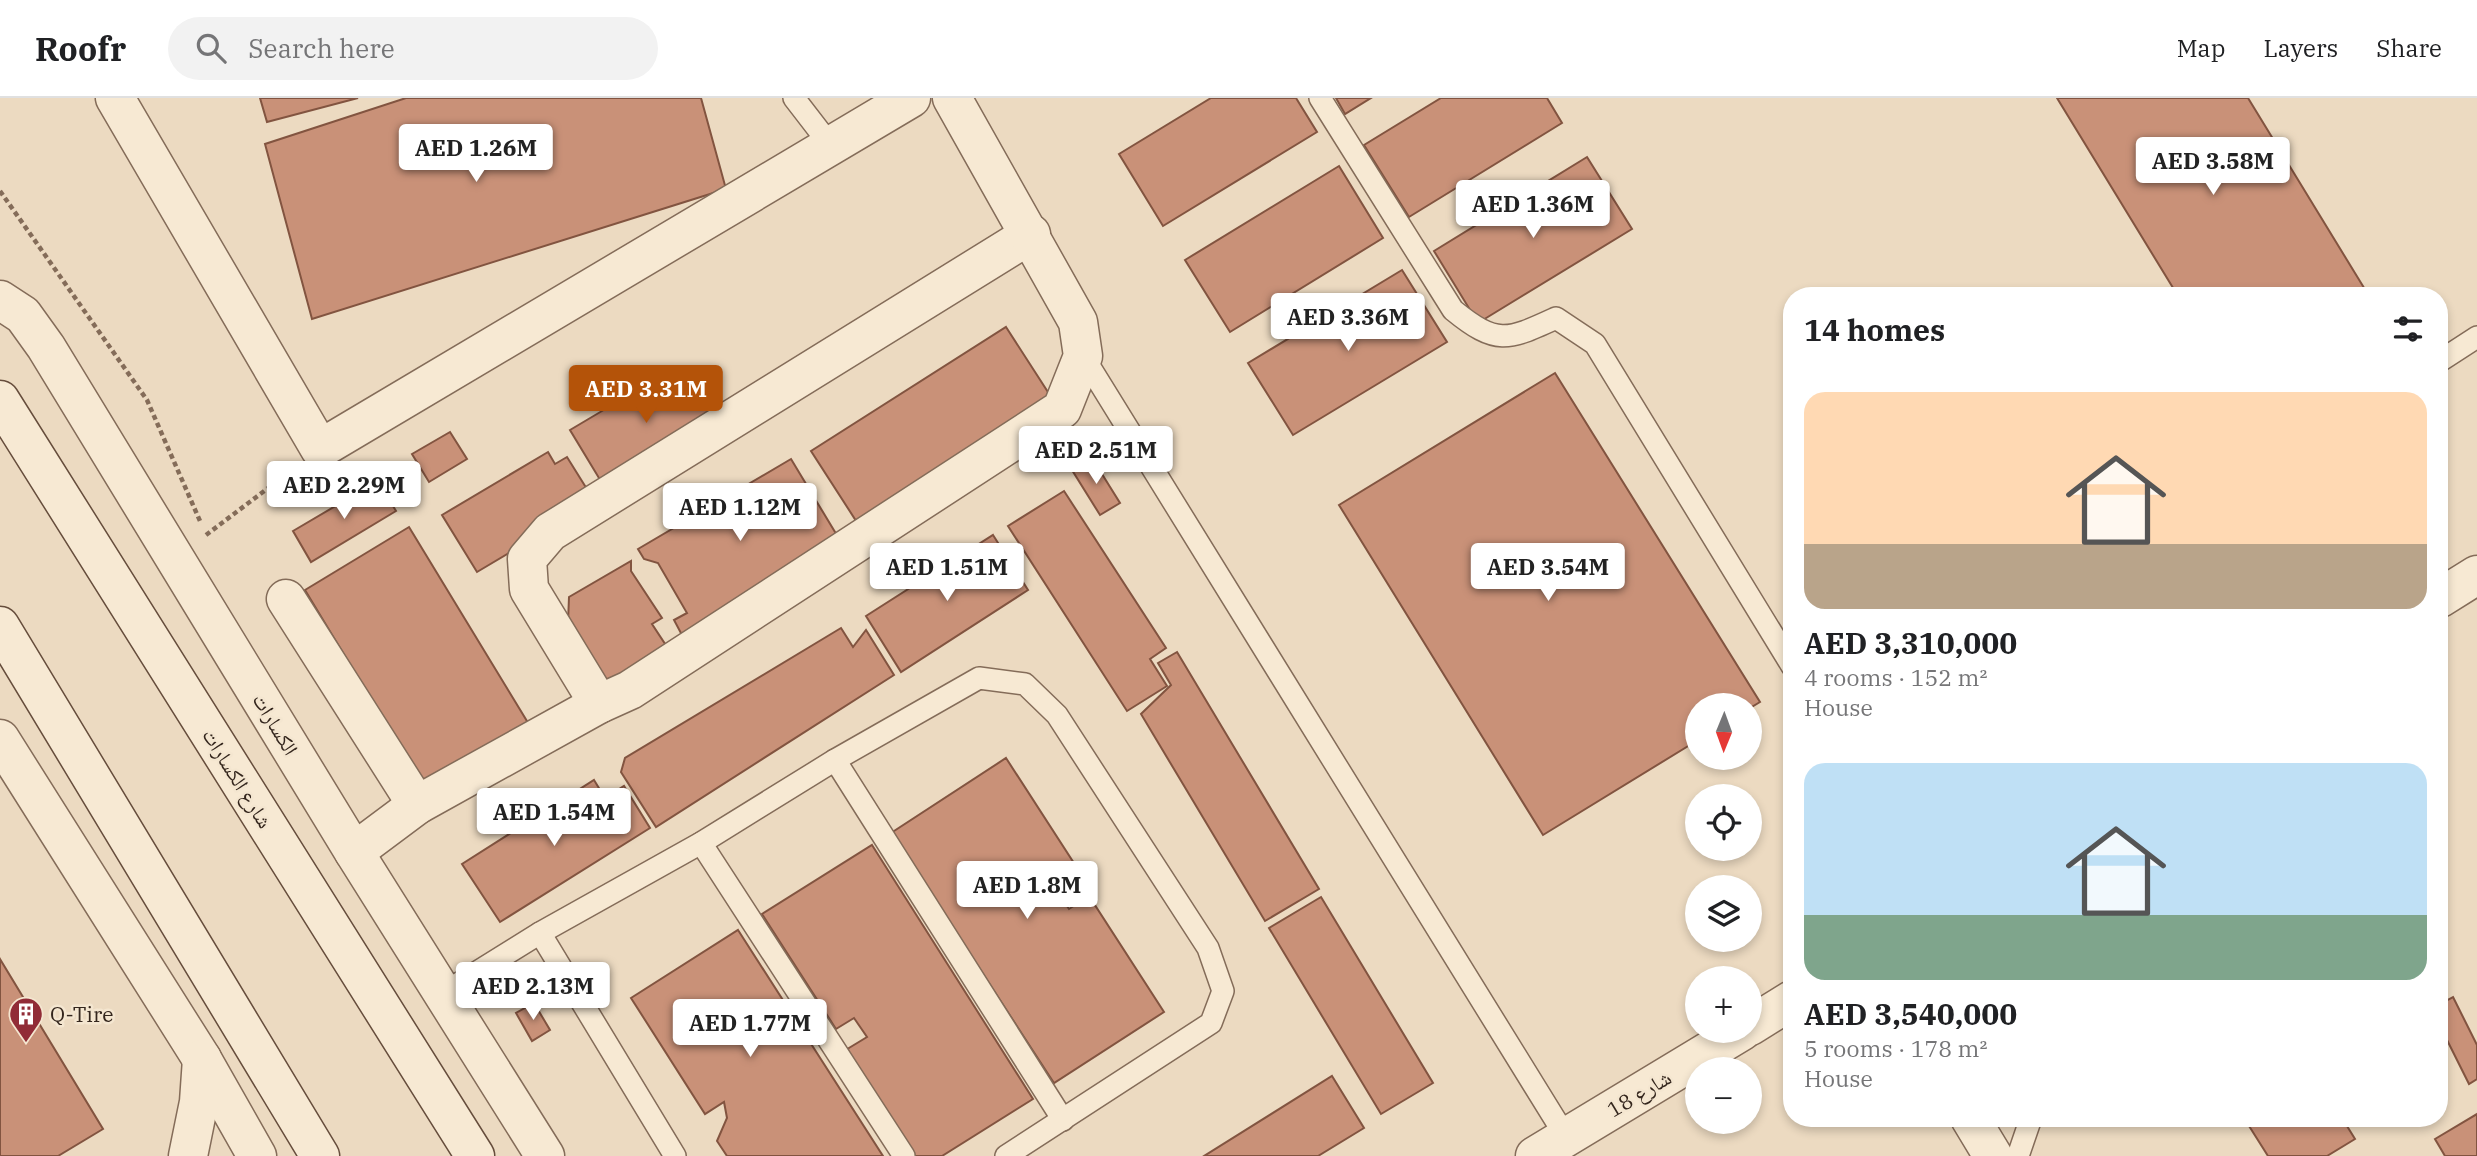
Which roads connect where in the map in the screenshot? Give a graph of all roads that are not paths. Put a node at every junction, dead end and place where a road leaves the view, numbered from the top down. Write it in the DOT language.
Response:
graph roads {
  1 [pos="115,98"];
  2 [pos="794,98"];
  3 [pos="911,98"];
  4 [pos="952,98"];
  5 [pos="1320,98"];
  6 [pos="831,146"];
  7 [pos="1031,234"];
  8 [pos="0,300"];
  9 [pos="2477,337"];
  10 [pos="1083,356"];
  11 [pos="2448,356"];
  12 [pos="0,400"];
  13 [pos="2477,575"];
  14 [pos="2448,593"];
  15 [pos="286,599"];
  16 [pos="0,626"];
  17 [pos="1783,651"];
  18 [pos="599,704"];
  19 [pos="0,739"];
  20 [pos="835,760"];
  21 [pos="0,788"];
  22 [pos="40,802"];
  23 [pos="417,805"];
  24 [pos="702,843"];
  25 [pos="354,852"];
  26 [pos="540,933"];
  27 [pos="442,994"];
  28 [pos="1783,1006"];
  29 [pos="1762,1019"];
  30 [pos="1722,1043"];
  31 [pos="202,1059"];
  32 [pos="1063,1120"];
  33 [pos="1975,1127"];
  34 [pos="2028,1127"];
  35 [pos="1551,1147"];
  36 [pos="188,1156"];
  37 [pos="257,1156"];
  38 [pos="320,1156"];
  39 [pos="475,1156"];
  40 [pos="545,1156"];
  41 [pos="675,1156"];
  42 [pos="904,1156"];
  43 [pos="1006,1156"];
  44 [pos="1993,1156"];
  45 [pos="2018,1156"];
  1 -- 6 [label="street"];
  2 -- 6 [label="lane"];
  3 -- 6 [label="street"];
  4 -- 7 [label="street"];
  5 -- 17 [label="lane"];
  7 -- 10 [label="street"];
  7 -- 18 [label="street"];
  8 -- 25 [label="street, الكسارات"];
  9 -- 11 [label="lane"];
  10 -- 18 [label="street"];
  10 -- 35 [label="lane"];
  12 -- 39 [label="street, شارع الكسارات"];
  13 -- 14 [label="street"];
  15 -- 23 [label="street"];
  16 -- 38 [label="street"];
  18 -- 23 [label="street"];
  19 -- 22 [label="street"];
  20 -- 24 [label="lane"];
  20 -- 32 [label="lane"];
  20 -- 32 [label="lane"];
  21 -- 22 [label="street"];
  22 -- 31 [label="street"];
  23 -- 25 [label="street"];
  24 -- 26 [label="lane"];
  24 -- 42 [label="lane"];
  25 -- 27 [label="street, الكسارات"];
  26 -- 27 [label="lane"];
  26 -- 41 [label="lane"];
  27 -- 40 [label="street, الكسارات"];
  28 -- 29 [label="street"];
  30 -- 35 [label="street, شارع 18"];
  31 -- 36 [label="street"];
  31 -- 37 [label="street"];
  32 -- 43 [label="lane"];
  33 -- 44 [label="street"];
  34 -- 45 [label="lane"];
}
